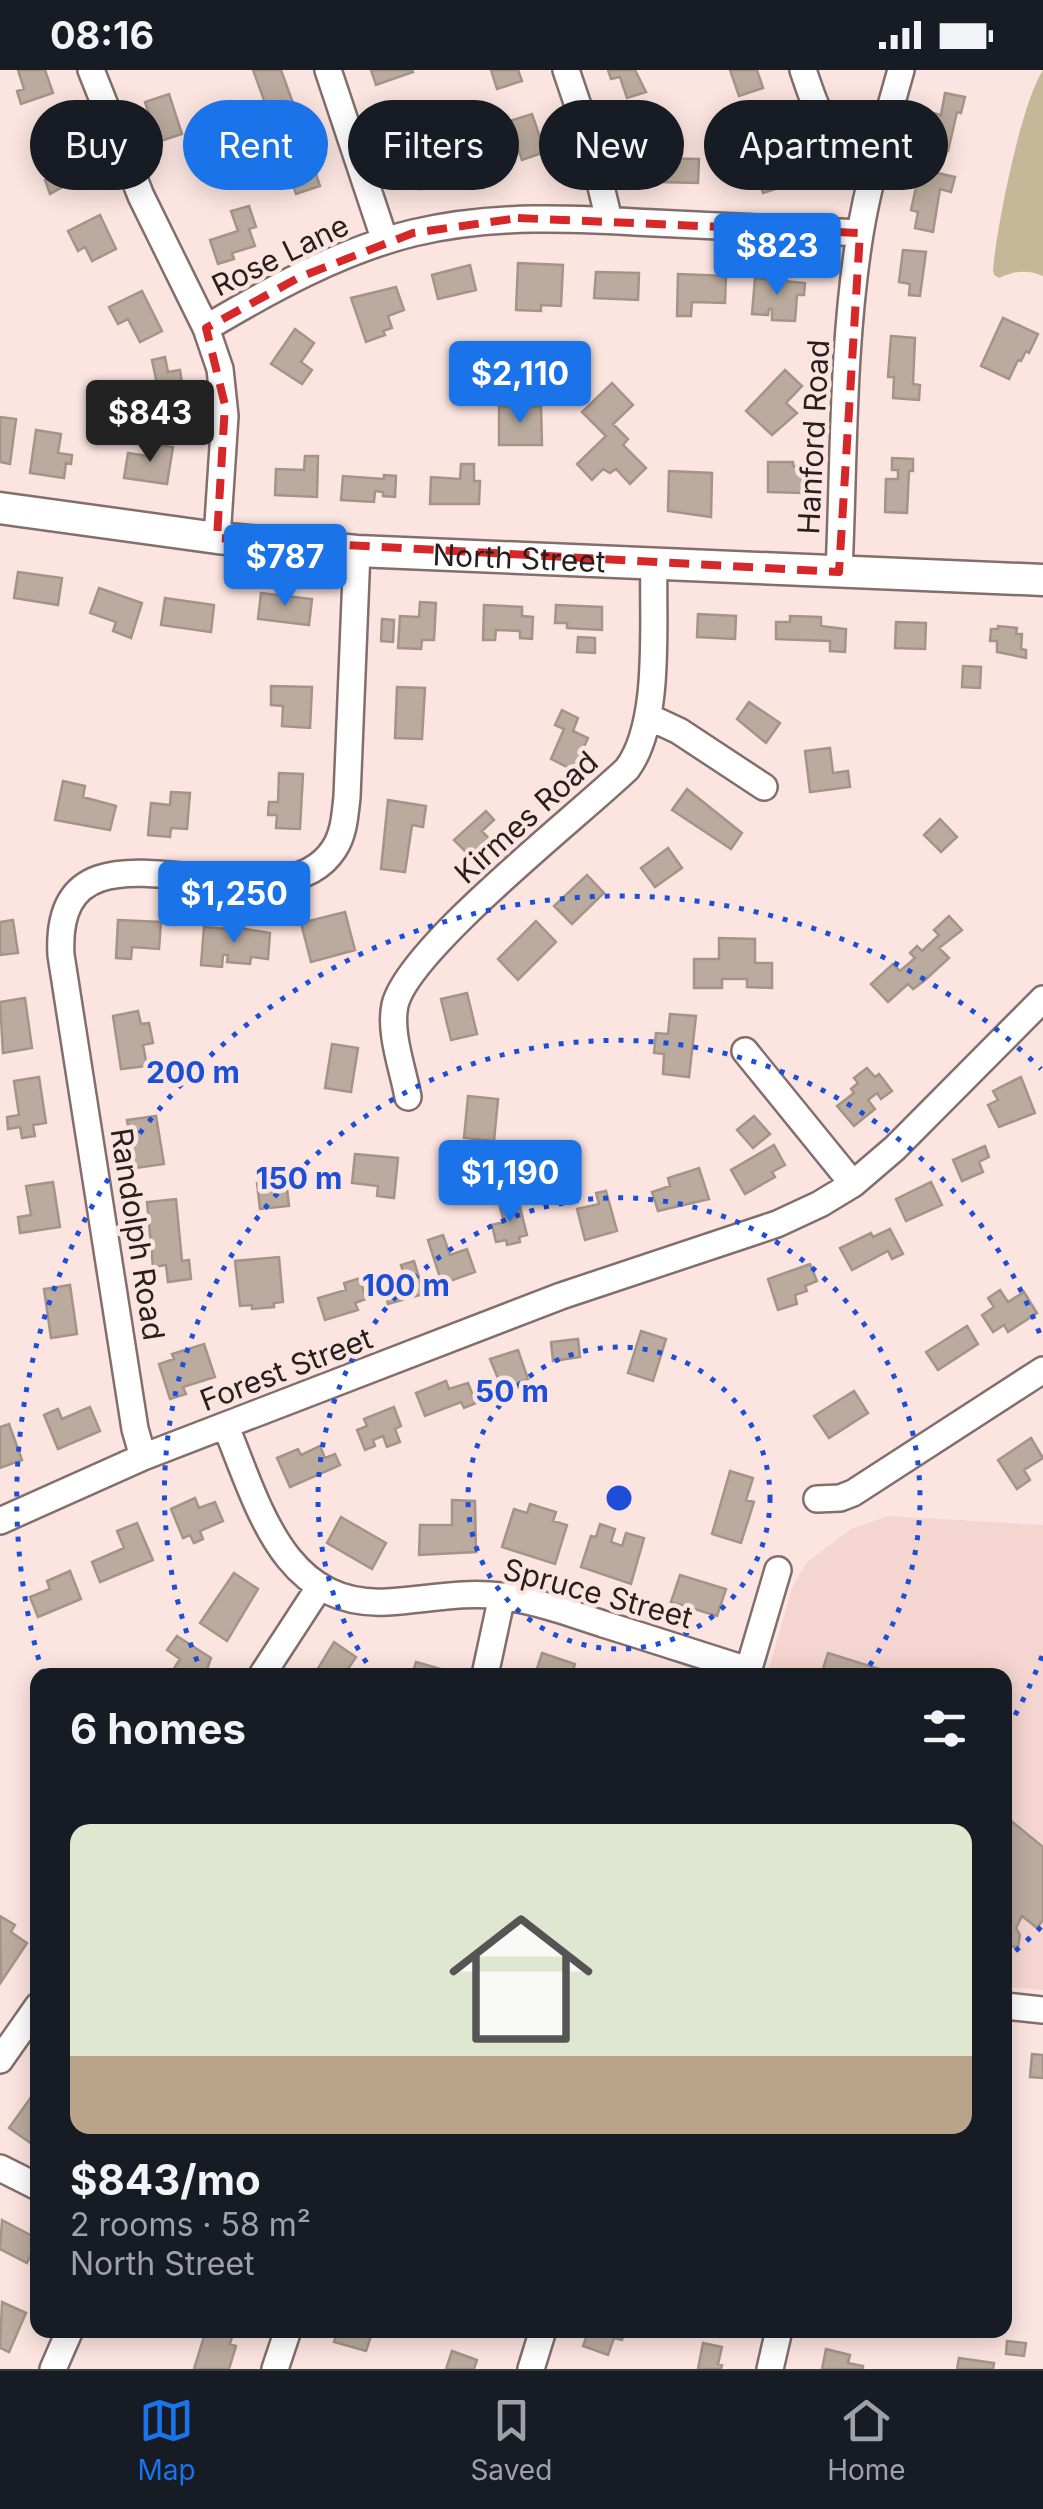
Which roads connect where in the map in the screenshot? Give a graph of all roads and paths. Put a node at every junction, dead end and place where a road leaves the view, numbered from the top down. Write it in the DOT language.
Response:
graph roads {
  1 [pos="91,70"];
  2 [pos="328,70"];
  3 [pos="566,70"];
  4 [pos="803,70"];
  5 [pos="900,70"];
  6 [pos="813,100"];
  7 [pos="892,100"];
  8 [pos="870,190"];
  9 [pos="609,220"];
  10 [pos="860,233"];
  11 [pos="385,241"];
  12 [pos="206,328"];
  13 [pos="0,508"];
  14 [pos="216,538"];
  15 [pos="357,551"];
  16 [pos="654,562"];
  17 [pos="839,572"];
  18 [pos="1043,580"];
  19 [pos="649,717"];
  20 [pos="764,788"];
  21 [pos="1043,999"];
  22 [pos="745,1050"];
  23 [pos="408,1096"];
  24 [pos="853,1184"];
  25 [pos="1043,1370"];
  26 [pos="226,1427"];
  27 [pos="143,1457"];
  28 [pos="817,1499"];
  29 [pos="0,1521"];
  30 [pos="778,1570"];
  31 [pos="320,1586"];
  32 [pos="502,1596"];
  33 [pos="267,1668"];
  34 [pos="487,1668"];
  35 [pos="736,1668"];
  36 [pos="749,1668"];
  37 [pos="1012,2007"];
  38 [pos="1043,2010"];
  39 [pos="30,2017"];
  40 [pos="0,2060"];
  41 [pos="0,2168"];
  42 [pos="30,2183"];
  43 [pos="67,2338"];
  44 [pos="286,2338"];
  45 [pos="541,2338"];
  46 [pos="776,2338"];
  47 [pos="53,2369"];
  48 [pos="276,2369"];
  49 [pos="531,2369"];
  50 [pos="770,2369"];
  1 -- 12 [label="street"];
  2 -- 11 [label="street"];
  3 -- 9 [label="street"];
  4 -- 6 [label="street"];
  5 -- 7 [label="street, Hanford Road"];
  8 -- 10 [label="street, Hanford Road"];
  9 -- 10 [label="street, Rose Lane"];
  9 -- 11 [label="street, Rose Lane"];
  10 -- 17 [label="street, Hanford Road"];
  11 -- 12 [label="street, Rose Lane"];
  12 -- 14 [label="street"];
  13 -- 14 [label="street, North Street"];
  14 -- 15 [label="street, North Street"];
  15 -- 16 [label="street, North Street"];
  15 -- 27 [label="street, Randolph Road"];
  16 -- 17 [label="street, North Street"];
  16 -- 19 [label="street, Kirmes Road"];
  17 -- 18 [label="street, North Street"];
  19 -- 20 [label="street"];
  19 -- 23 [label="street, Kirmes Road"];
  21 -- 24 [label="street, Forest Street"];
  22 -- 24 [label="street"];
  24 -- 26 [label="street, Forest Street"];
  25 -- 28 [label="street"];
  26 -- 27 [label="street, Forest Street"];
  26 -- 31 [label="street, Spruce Street"];
  27 -- 29 [label="street, Forest Street"];
  30 -- 36 [label="street"];
  31 -- 32 [label="street, Spruce Street"];
  31 -- 33 [label="street"];
  32 -- 34 [label="street"];
  32 -- 35 [label="street, Spruce Street"];
  37 -- 38 [label="street"];
  39 -- 40 [label="street"];
  41 -- 42 [label="street"];
  43 -- 47 [label="street"];
  44 -- 48 [label="street"];
  45 -- 49 [label="street"];
  46 -- 50 [label="street"];
}
